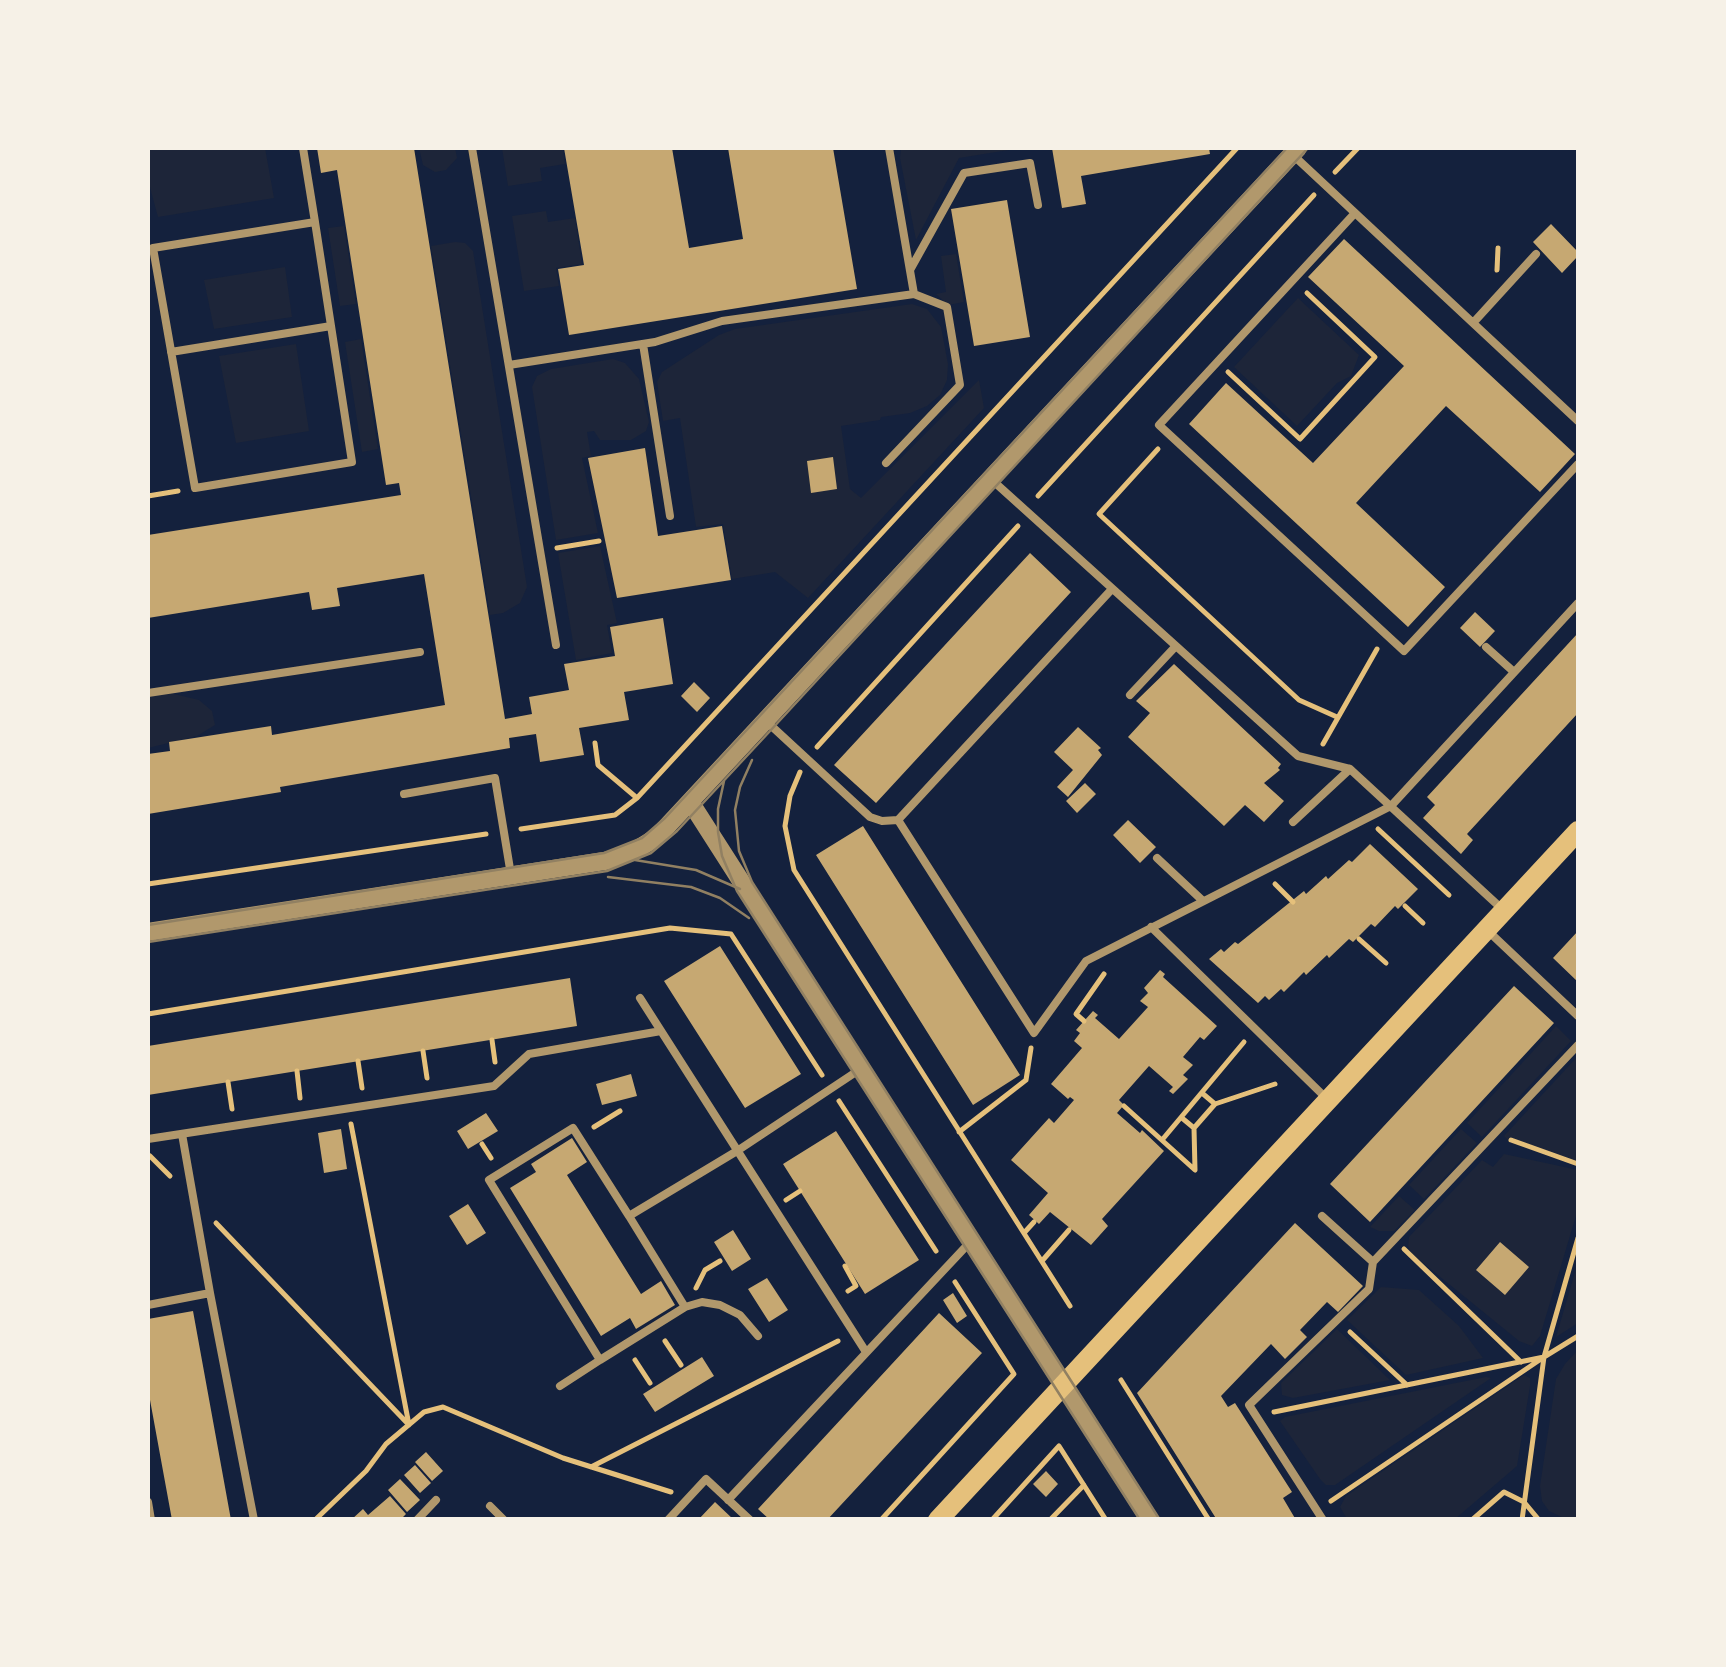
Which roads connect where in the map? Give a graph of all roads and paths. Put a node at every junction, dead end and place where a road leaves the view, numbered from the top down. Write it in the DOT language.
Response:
graph roads {
  1 [pos="303,148"];
  2 [pos="472,148"];
  3 [pos="889,148"];
  4 [pos="1237,148"];
  5 [pos="1358,148"];
  6 [pos="1295,151"];
  7 [pos="1324,184"];
  8 [pos="1038,205"];
  9 [pos="1356,214"];
  10 [pos="315,222"];
  11 [pos="150,249"];
  12 [pos="1536,254"];
  13 [pos="910,270"];
  14 [pos="1294,280"];
  15 [pos="914,294"];
  16 [pos="1474,323"];
  17 [pos="331,326"];
  18 [pos="643,344"];
  19 [pos="171,352"];
  20 [pos="1218,363"];
  21 [pos="509,366"];
  22 [pos="1578,421"];
  23 [pos="1170,435"];
  24 [pos="886,464"];
  25 [pos="1578,464"];
  26 [pos="990,479"];
  27 [pos="196,488"];
  28 [pos="148,496"];
  29 [pos="1029,514"];
  30 [pos="670,516"];
  31 [pos="599,541"];
  32 [pos="540,550"];
  33 [pos="1112,589"];
  34 [pos="1578,603"];
  35 [pos="1386,634"];
  36 [pos="556,645"];
  37 [pos="1175,646"];
  38 [pos="1486,647"];
  39 [pos="420,652"];
  40 [pos="1514,672"];
  41 [pos="148,693"];
  42 [pos="1130,696"];
  43 [pos="1337,717"];
  44 [pos="766,722"];
  45 [pos="594,743"];
  46 [pos="806,759"];
  47 [pos="1317,761"];
  48 [pos="1350,769"];
  49 [pos="404,794"];
  50 [pos="637,798"];
  51 [pos="691,804"];
  52 [pos="1391,806"];
  53 [pos="898,820"];
  54 [pos="1293,822"];
  55 [pos="1378,828"];
  56 [pos="504,831"];
  57 [pos="1578,831"];
  58 [pos="1157,858"];
  59 [pos="511,877"];
  60 [pos="1273,882"];
  61 [pos="148,884"];
  62 [pos="1449,895"];
  63 [pos="1203,901"];
  64 [pos="1293,902"];
  65 [pos="1404,906"];
  66 [pos="1504,911"];
  67 [pos="1423,923"];
  68 [pos="1151,926"];
  69 [pos="1486,930"];
  70 [pos="148,932"];
  71 [pos="1359,939"];
  72 [pos="1112,962"];
  73 [pos="1386,964"];
  74 [pos="640,998"];
  75 [pos="148,1014"];
  76 [pos="1578,1016"];
  77 [pos="1084,1021"];
  78 [pos="660,1030"];
  79 [pos="1034,1033"];
  80 [pos="492,1040"];
  81 [pos="1578,1045"];
  82 [pos="423,1051"];
  83 [pos="1258,1052"];
  84 [pos="358,1062"];
  85 [pos="495,1062"];
  86 [pos="862,1068"];
  87 [pos="297,1071"];
  88 [pos="228,1082"];
  89 [pos="428,1083"];
  90 [pos="1275,1084"];
  91 [pos="831,1089"];
  92 [pos="362,1092"];
  93 [pos="1202,1094"];
  94 [pos="1328,1100"];
  95 [pos="300,1102"];
  96 [pos="1215,1104"];
  97 [pos="1124,1106"];
  98 [pos="348,1108"];
  99 [pos="620,1111"];
  100 [pos="232,1112"];
  101 [pos="1182,1118"];
  102 [pos="1194,1128"];
  103 [pos="960,1132"];
  104 [pos="182,1134"];
  105 [pos="1494,1134"];
  106 [pos="579,1136"];
  107 [pos="148,1139"];
  108 [pos="1162,1140"];
  109 [pos="737,1152"];
  110 [pos="148,1154"];
  111 [pos="1578,1164"];
  112 [pos="194,1200"];
  113 [pos="629,1216"];
  114 [pos="1322,1216"];
  115 [pos="1034,1222"];
  116 [pos="1069,1230"];
  117 [pos="1024,1234"];
  118 [pos="1578,1238"];
  119 [pos="972,1240"];
  120 [pos="1394,1240"];
  121 [pos="1042,1261"];
  122 [pos="1373,1262"];
  123 [pos="845,1266"];
  124 [pos="946,1267"];
  125 [pos="856,1286"];
  126 [pos="210,1293"];
  127 [pos="148,1306"];
  128 [pos="1070,1306"];
  129 [pos="685,1308"];
  130 [pos="1338,1320"];
  131 [pos="656,1326"];
  132 [pos="854,1334"];
  133 [pos="758,1336"];
  134 [pos="1578,1336"];
  135 [pos="626,1344"];
  136 [pos="866,1352"];
  137 [pos="1544,1357"];
  138 [pos="600,1360"];
  139 [pos="1521,1362"];
  140 [pos="681,1365"];
  141 [pos="1121,1380"];
  142 [pos="650,1383"];
  143 [pos="1064,1384"];
  144 [pos="1406,1385"];
  145 [pos="560,1386"];
  146 [pos="1256,1416"];
  147 [pos="408,1425"];
  148 [pos="591,1467"];
  149 [pos="1084,1485"];
  150 [pos="690,1496"];
  151 [pos="436,1500"];
  152 [pos="728,1500"];
  153 [pos="148,1502"];
  154 [pos="1524,1502"];
  155 [pos="490,1506"];
  156 [pos="1317,1510"];
  157 [pos="151,1520"];
  158 [pos="254,1520"];
  159 [pos="315,1520"];
  160 [pos="416,1520"];
  161 [pos="504,1520"];
  162 [pos="668,1520"];
  163 [pos="750,1520"];
  164 [pos="880,1520"];
  165 [pos="938,1520"];
  166 [pos="992,1520"];
  167 [pos="1050,1520"];
  168 [pos="1106,1520"];
  169 [pos="1150,1520"];
  170 [pos="1208,1520"];
  171 [pos="1323,1520"];
  172 [pos="1472,1520"];
  173 [pos="1522,1520"];
  174 [pos="1540,1520"];
  1 -- 10 [label="lane"];
  2 -- 21 [label="lane"];
  3 -- 13 [label="lane"];
  4 -- 50 [label="path"];
  5 -- 7 [label="path"];
  6 -- 7 [label="lane"];
  6 -- 26 [label="street"];
  7 -- 9 [label="lane"];
  7 -- 29 [label="path"];
  8 -- 13 [label="lane"];
  9 -- 14 [label="lane"];
  9 -- 16 [label="lane"];
  10 -- 11 [label="lane"];
  10 -- 17 [label="lane"];
  11 -- 19 [label="lane"];
  12 -- 16 [label="lane"];
  13 -- 15 [label="lane"];
  14 -- 20 [label="lane"];
  14 -- 20 [label="path"];
  15 -- 18 [label="lane"];
  15 -- 24 [label="lane"];
  16 -- 22 [label="lane"];
  17 -- 19 [label="lane"];
  17 -- 27 [label="lane"];
  18 -- 21 [label="lane"];
  18 -- 30 [label="lane"];
  19 -- 27 [label="lane"];
  20 -- 23 [label="lane"];
  21 -- 32 [label="lane"];
  23 -- 35 [label="lane"];
  23 -- 43 [label="path"];
  25 -- 35 [label="lane"];
  26 -- 29 [label="lane"];
  26 -- 44 [label="street"];
  27 -- 28 [label="path"];
  29 -- 33 [label="lane"];
  29 -- 46 [label="path"];
  31 -- 32 [label="path"];
  32 -- 36 [label="lane"];
  33 -- 37 [label="lane"];
  33 -- 53 [label="lane"];
  34 -- 40 [label="lane"];
  35 -- 43 [label="path"];
  37 -- 42 [label="lane"];
  37 -- 47 [label="lane"];
  38 -- 40 [label="lane"];
  39 -- 41 [label="lane"];
  40 -- 52 [label="lane"];
  43 -- 47 [label="path"];
  44 -- 46 [label="lane"];
  44 -- 51 [label="street"];
  45 -- 50 [label="path"];
  46 -- 53 [label="lane"];
  46 -- 103 [label="path"];
  47 -- 48 [label="lane"];
  48 -- 52 [label="lane"];
  48 -- 54 [label="lane"];
  49 -- 56 [label="lane"];
  50 -- 56 [label="path"];
  51 -- 59 [label="street"];
  51 -- 86 [label="street"];
  52 -- 63 [label="lane"];
  52 -- 66 [label="lane"];
  53 -- 79 [label="lane"];
  55 -- 62 [label="path"];
  56 -- 59 [label="lane"];
  56 -- 61 [label="path"];
  57 -- 66 [label="main road"];
  58 -- 63 [label="lane"];
  59 -- 70 [label="street"];
  60 -- 64 [label="path"];
  63 -- 68 [label="lane"];
  65 -- 67 [label="path"];
  66 -- 69 [label="main road"];
  68 -- 79 [label="lane"];
  68 -- 94 [label="lane"];
  69 -- 76 [label="lane"];
  69 -- 94 [label="main road"];
  71 -- 73 [label="path"];
  72 -- 77 [label="path"];
  74 -- 78 [label="lane"];
  75 -- 91 [label="path"];
  78 -- 98 [label="lane"];
  78 -- 109 [label="lane"];
  79 -- 103 [label="path"];
  80 -- 85 [label="path"];
  81 -- 105 [label="lane"];
  82 -- 89 [label="path"];
  83 -- 93 [label="path"];
  84 -- 92 [label="path"];
  86 -- 91 [label="lane"];
  86 -- 119 [label="street"];
  87 -- 95 [label="path"];
  88 -- 100 [label="path"];
  90 -- 96 [label="path"];
  91 -- 109 [label="lane"];
  91 -- 124 [label="path"];
  93 -- 96 [label="path"];
  93 -- 101 [label="path"];
  94 -- 143 [label="main road"];
  96 -- 102 [label="path"];
  97 -- 108 [label="path"];
  98 -- 104 [label="lane"];
  98 -- 147 [label="path"];
  99 -- 106 [label="path"];
  101 -- 102 [label="path"];
  101 -- 108 [label="path"];
  102 -- 108 [label="path"];
  103 -- 117 [label="path"];
  104 -- 107 [label="lane"];
  104 -- 112 [label="lane"];
  105 -- 111 [label="path"];
  105 -- 120 [label="lane"];
  106 -- 113 [label="lane"];
  106 -- 138 [label="lane"];
  109 -- 113 [label="lane"];
  109 -- 132 [label="lane"];
  110 -- 112 [label="path"];
  112 -- 126 [label="lane"];
  112 -- 147 [label="path"];
  113 -- 129 [label="lane"];
  114 -- 122 [label="lane"];
  115 -- 117 [label="path"];
  116 -- 121 [label="path"];
  117 -- 121 [label="path"];
  118 -- 137 [label="path"];
  119 -- 124 [label="lane"];
  119 -- 143 [label="street"];
  120 -- 122 [label="lane"];
  120 -- 139 [label="path"];
  121 -- 128 [label="path"];
  122 -- 130 [label="lane"];
  123 -- 125 [label="path"];
  124 -- 136 [label="lane"];
  124 -- 164 [label="path"];
  126 -- 127 [label="lane"];
  126 -- 158 [label="lane"];
  129 -- 131 [label="lane"];
  129 -- 133 [label="lane"];
  130 -- 144 [label="path"];
  130 -- 146 [label="lane"];
  131 -- 135 [label="lane"];
  131 -- 140 [label="path"];
  132 -- 136 [label="lane"];
  132 -- 148 [label="path"];
  134 -- 137 [label="path"];
  135 -- 138 [label="lane"];
  135 -- 142 [label="path"];
  136 -- 152 [label="lane"];
  137 -- 139 [label="path"];
  137 -- 154 [label="path"];
  137 -- 156 [label="path"];
  138 -- 145 [label="lane"];
  139 -- 144 [label="path"];
  141 -- 170 [label="path"];
  143 -- 165 [label="main road"];
  143 -- 169 [label="street"];
  144 -- 146 [label="path"];
  146 -- 156 [label="lane"];
  147 -- 148 [label="path"];
  147 -- 159 [label="path"];
  148 -- 150 [label="path"];
  149 -- 166 [label="path"];
  149 -- 167 [label="path"];
  149 -- 168 [label="path"];
  150 -- 152 [label="lane"];
  150 -- 162 [label="lane"];
  151 -- 160 [label="lane"];
  152 -- 163 [label="lane"];
  153 -- 157 [label="lane"];
  154 -- 172 [label="path"];
  154 -- 173 [label="path"];
  154 -- 174 [label="path"];
  155 -- 161 [label="lane"];
  156 -- 171 [label="lane"];
}
